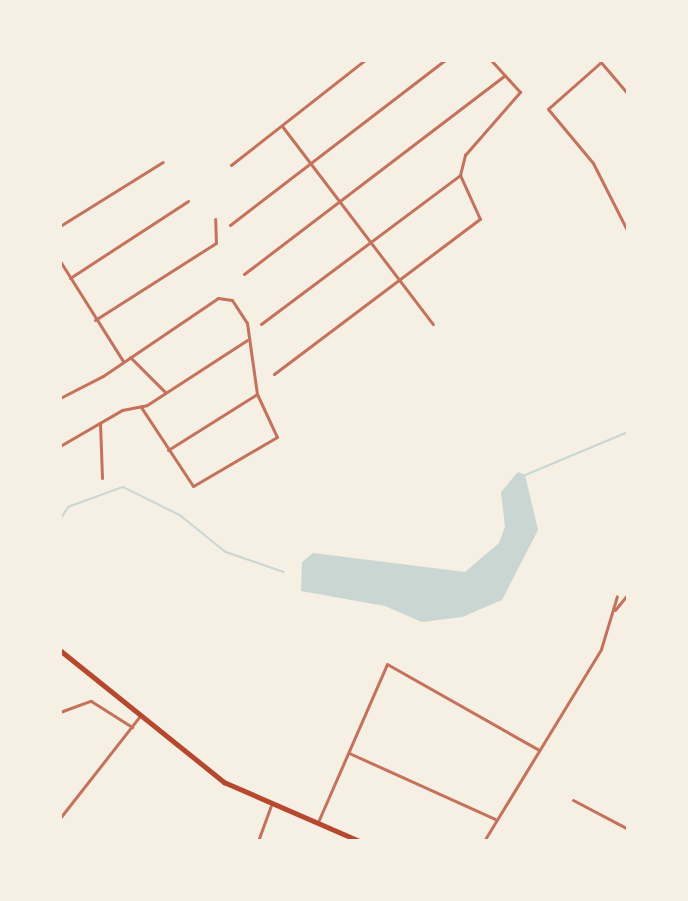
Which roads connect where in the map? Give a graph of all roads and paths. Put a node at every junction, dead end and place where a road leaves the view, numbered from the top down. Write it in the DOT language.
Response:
graph roads {
  1 [pos="365,60"];
  2 [pos="445,60"];
  3 [pos="491,60"];
  4 [pos="599,61"];
  5 [pos="506,75"];
  6 [pos="628,94"];
  7 [pos="282,126"];
  8 [pos="163,162"];
  9 [pos="309,164"];
  10 [pos="231,165"];
  11 [pos="460,175"];
  12 [pos="188,201"];
  13 [pos="340,202"];
  14 [pos="215,219"];
  15 [pos="230,225"];
  16 [pos="60,226"];
  17 [pos="628,232"];
  18 [pos="369,242"];
  19 [pos="60,261"];
  20 [pos="244,274"];
  21 [pos="70,278"];
  22 [pos="399,280"];
  23 [pos="95,320"];
  24 [pos="261,324"];
  25 [pos="433,324"];
  26 [pos="247,340"];
  27 [pos="130,357"];
  28 [pos="123,361"];
  29 [pos="274,375"];
  30 [pos="165,392"];
  31 [pos="257,394"];
  32 [pos="60,398"];
  33 [pos="141,407"];
  34 [pos="100,421"];
  35 [pos="60,446"];
  36 [pos="168,450"];
  37 [pos="102,478"];
  38 [pos="628,594"];
  39 [pos="618,596"];
  40 [pos="614,611"];
  41 [pos="60,651"];
  42 [pos="60,712"];
  43 [pos="140,716"];
  44 [pos="132,727"];
  45 [pos="539,750"];
  46 [pos="349,753"];
  47 [pos="573,800"];
  48 [pos="271,806"];
  49 [pos="60,818"];
  50 [pos="495,819"];
  51 [pos="318,824"];
  52 [pos="628,829"];
  53 [pos="258,841"];
  54 [pos="360,841"];
  55 [pos="484,841"];
  1 -- 7 [label="street"];
  2 -- 9 [label="street"];
  3 -- 5 [label="street"];
  4 -- 6 [label="street"];
  4 -- 17 [label="street"];
  5 -- 11 [label="street"];
  5 -- 13 [label="street"];
  7 -- 9 [label="street"];
  7 -- 10 [label="street"];
  8 -- 16 [label="street"];
  9 -- 13 [label="street"];
  9 -- 15 [label="street"];
  11 -- 18 [label="street"];
  11 -- 22 [label="street"];
  12 -- 21 [label="street"];
  13 -- 18 [label="street"];
  13 -- 20 [label="street"];
  14 -- 23 [label="street"];
  18 -- 22 [label="street"];
  18 -- 24 [label="street"];
  19 -- 21 [label="street"];
  21 -- 23 [label="street"];
  22 -- 25 [label="street"];
  22 -- 29 [label="street"];
  23 -- 28 [label="street"];
  26 -- 27 [label="street"];
  26 -- 30 [label="street"];
  26 -- 31 [label="street"];
  27 -- 28 [label="street"];
  27 -- 30 [label="street"];
  28 -- 32 [label="street"];
  30 -- 33 [label="street"];
  31 -- 36 [label="street"];
  31 -- 36 [label="street"];
  33 -- 34 [label="street"];
  33 -- 36 [label="street"];
  34 -- 35 [label="street"];
  34 -- 37 [label="street"];
  38 -- 40 [label="street"];
  39 -- 40 [label="street"];
  40 -- 45 [label="street"];
  41 -- 43 [label="main road"];
  42 -- 44 [label="street"];
  43 -- 44 [label="street"];
  43 -- 48 [label="main road"];
  44 -- 49 [label="street"];
  45 -- 46 [label="street"];
  45 -- 50 [label="street"];
  46 -- 50 [label="street"];
  46 -- 51 [label="street"];
  47 -- 52 [label="street"];
  48 -- 51 [label="main road"];
  48 -- 53 [label="street"];
  50 -- 55 [label="street"];
  51 -- 54 [label="main road"];
}
